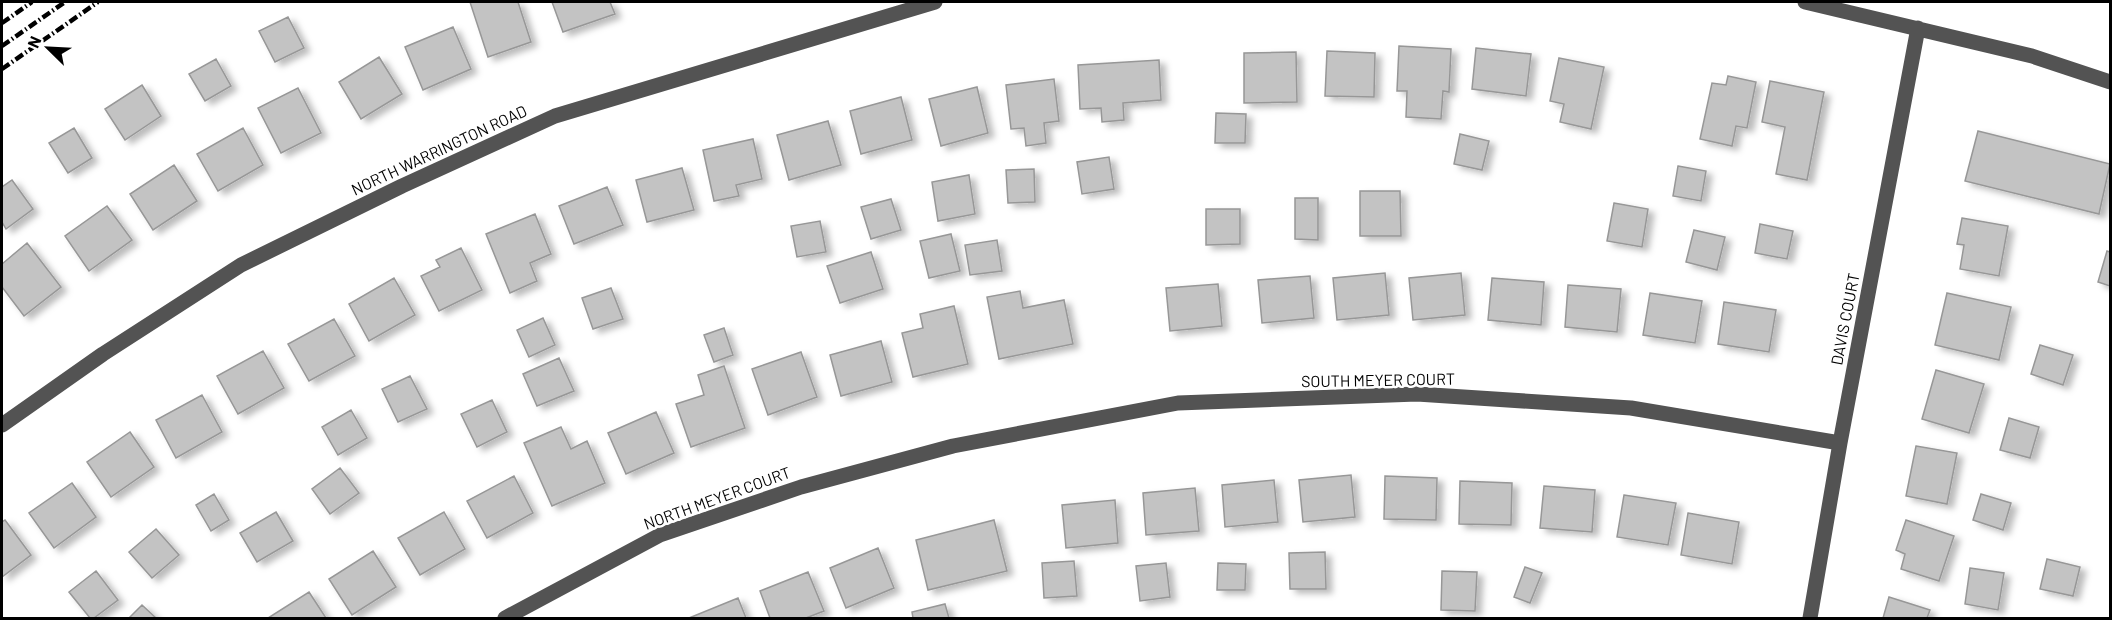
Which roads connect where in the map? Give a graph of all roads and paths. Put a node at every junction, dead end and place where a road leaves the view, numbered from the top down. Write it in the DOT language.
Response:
graph roads {
  1 [pos="935,2"];
  2 [pos="1805,2"];
  3 [pos="1918,28"];
  4 [pos="2110,82"];
  5 [pos="2,425"];
  6 [pos="1840,443"];
  7 [pos="953,446"];
  8 [pos="506,618"];
  9 [pos="1810,618"];
  1 -- 5 [label="street, NORTH WARRINGTON ROAD"];
  2 -- 3 [label="street"];
  3 -- 4 [label="street"];
  3 -- 6 [label="street, DAVIS COURT"];
  6 -- 7 [label="street, SOUTH MEYER COURT"];
  6 -- 9 [label="street, DAVIS COURT"];
  7 -- 8 [label="street, NORTH MEYER COURT"];
}
